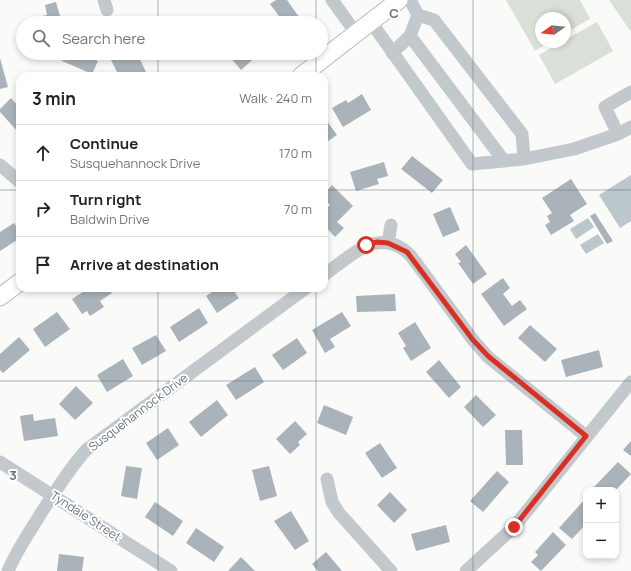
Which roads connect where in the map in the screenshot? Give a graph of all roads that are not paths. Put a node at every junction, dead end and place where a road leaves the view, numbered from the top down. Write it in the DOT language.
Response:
graph roads {
  1 [pos="332,0"];
  2 [pos="399,0"];
  3 [pos="410,0"];
  4 [pos="418,15"];
  5 [pos="370,22"];
  6 [pos="356,33"];
  7 [pos="410,36"];
  8 [pos="392,53"];
  9 [pos="328,55"];
  10 [pos="321,60"];
  11 [pos="306,72"];
  12 [pos="631,92"];
  13 [pos="631,127"];
  14 [pos="618,134"];
  15 [pos="524,159"];
  16 [pos="504,161"];
  17 [pos="0,164"];
  18 [pos="16,178"];
  19 [pos="391,226"];
  20 [pos="388,243"];
  21 [pos="328,272"];
  22 [pos="16,285"];
  23 [pos="301,292"];
  24 [pos="0,297"];
  25 [pos="631,382"];
  26 [pos="586,436"];
  27 [pos="0,462"];
  28 [pos="327,479"];
  29 [pos="53,495"];
  30 [pos="8,571"];
  31 [pos="171,571"];
  32 [pos="391,571"];
  33 [pos="466,571"];
  1 -- 6 [label="street"];
  2 -- 5 [label="main road"];
  3 -- 4 [label="street"];
  4 -- 7 [label="street"];
  4 -- 15 [label="street"];
  5 -- 6 [label="main road"];
  5 -- 8 [label="street"];
  6 -- 9 [label="main road"];
  7 -- 8 [label="street"];
  7 -- 16 [label="street"];
  8 -- 16 [label="street"];
  10 -- 11 [label="main road"];
  12 -- 14 [label="street"];
  13 -- 14 [label="street"];
  14 -- 15 [label="street"];
  15 -- 16 [label="street"];
  17 -- 18 [label="street"];
  19 -- 20 [label="street"];
  20 -- 21 [label="street"];
  20 -- 26 [label="street"];
  22 -- 24 [label="main road"];
  23 -- 29 [label="street, Susquehannock Drive"];
  25 -- 26 [label="street"];
  26 -- 33 [label="street"];
  27 -- 29 [label="street, Tyndale Street"];
  28 -- 32 [label="street"];
  29 -- 30 [label="street, Susquehannock Drive"];
  29 -- 31 [label="street, Tyndale Street"];
}
